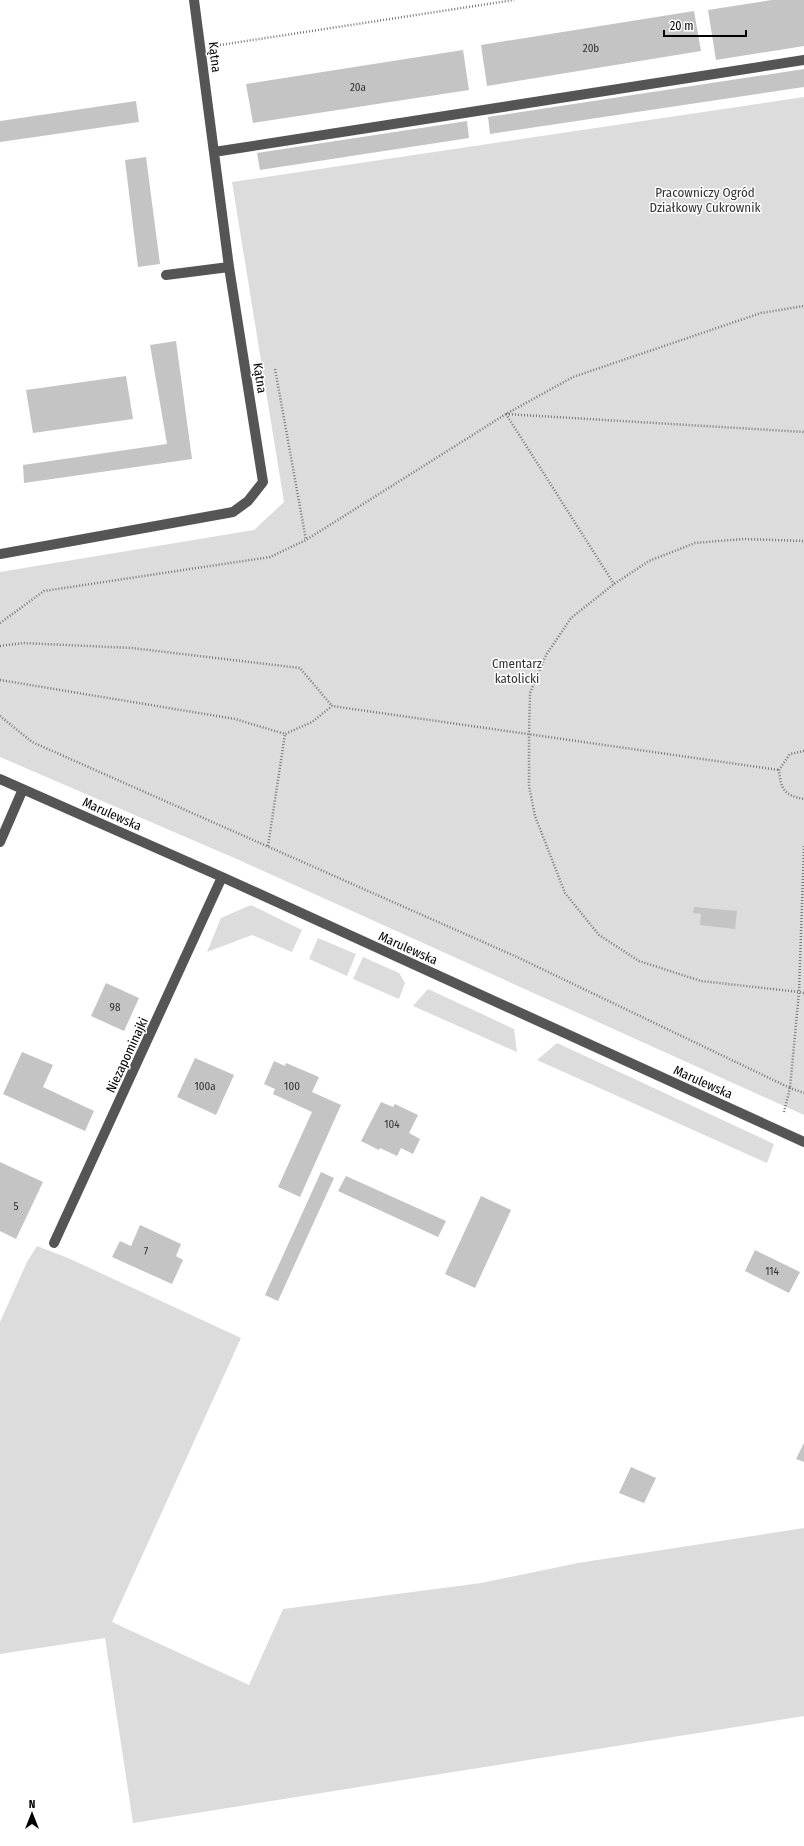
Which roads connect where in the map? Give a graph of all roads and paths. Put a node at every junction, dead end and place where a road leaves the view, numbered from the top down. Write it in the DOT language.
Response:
graph roads {
  1 [pos="194,0"];
  2 [pos="514,0"];
  3 [pos="201,48"];
  4 [pos="804,60"];
  5 [pos="214,152"];
  6 [pos="229,266"];
  7 [pos="166,275"];
  8 [pos="804,306"];
  9 [pos="275,369"];
  10 [pos="506,414"];
  11 [pos="804,432"];
  12 [pos="306,540"];
  13 [pos="804,541"];
  14 [pos="0,554"];
  15 [pos="614,584"];
  16 [pos="0,623"];
  17 [pos="0,646"];
  18 [pos="0,680"];
  19 [pos="332,706"];
  20 [pos="0,716"];
  21 [pos="285,734"];
  22 [pos="529,735"];
  23 [pos="804,751"];
  24 [pos="779,770"];
  25 [pos="0,779"];
  26 [pos="23,789"];
  27 [pos="804,799"];
  28 [pos="0,842"];
  29 [pos="268,846"];
  30 [pos="804,846"];
  31 [pos="222,878"];
  32 [pos="798,992"];
  33 [pos="804,993"];
  34 [pos="790,1088"];
  35 [pos="804,1094"];
  36 [pos="778,1130"];
  37 [pos="804,1142"];
  38 [pos="54,1243"];
  1 -- 3 [label="street, Kątna"];
  2 -- 3 [label="path"];
  3 -- 5 [label="street, Kątna"];
  4 -- 5 [label="street"];
  5 -- 6 [label="street, Kątna"];
  6 -- 7 [label="street"];
  6 -- 14 [label="street, Kątna"];
  8 -- 10 [label="path"];
  9 -- 12 [label="path"];
  10 -- 11 [label="path"];
  10 -- 12 [label="path"];
  10 -- 15 [label="path"];
  12 -- 16 [label="path"];
  13 -- 15 [label="path"];
  15 -- 22 [label="path"];
  17 -- 19 [label="path"];
  18 -- 21 [label="path"];
  19 -- 21 [label="path"];
  19 -- 22 [label="path"];
  20 -- 29 [label="path"];
  21 -- 29 [label="path"];
  22 -- 24 [label="path"];
  22 -- 32 [label="path"];
  23 -- 24 [label="path"];
  24 -- 27 [label="path"];
  25 -- 26 [label="street, Marulewska"];
  26 -- 28 [label="street"];
  26 -- 31 [label="street, Marulewska"];
  29 -- 34 [label="path"];
  30 -- 32 [label="path"];
  31 -- 36 [label="street, Marulewska"];
  31 -- 38 [label="street, Niezapominajki"];
  32 -- 33 [label="path"];
  32 -- 34 [label="path"];
  34 -- 35 [label="path"];
  34 -- 36 [label="path"];
  36 -- 37 [label="street, Marulewska"];
}
